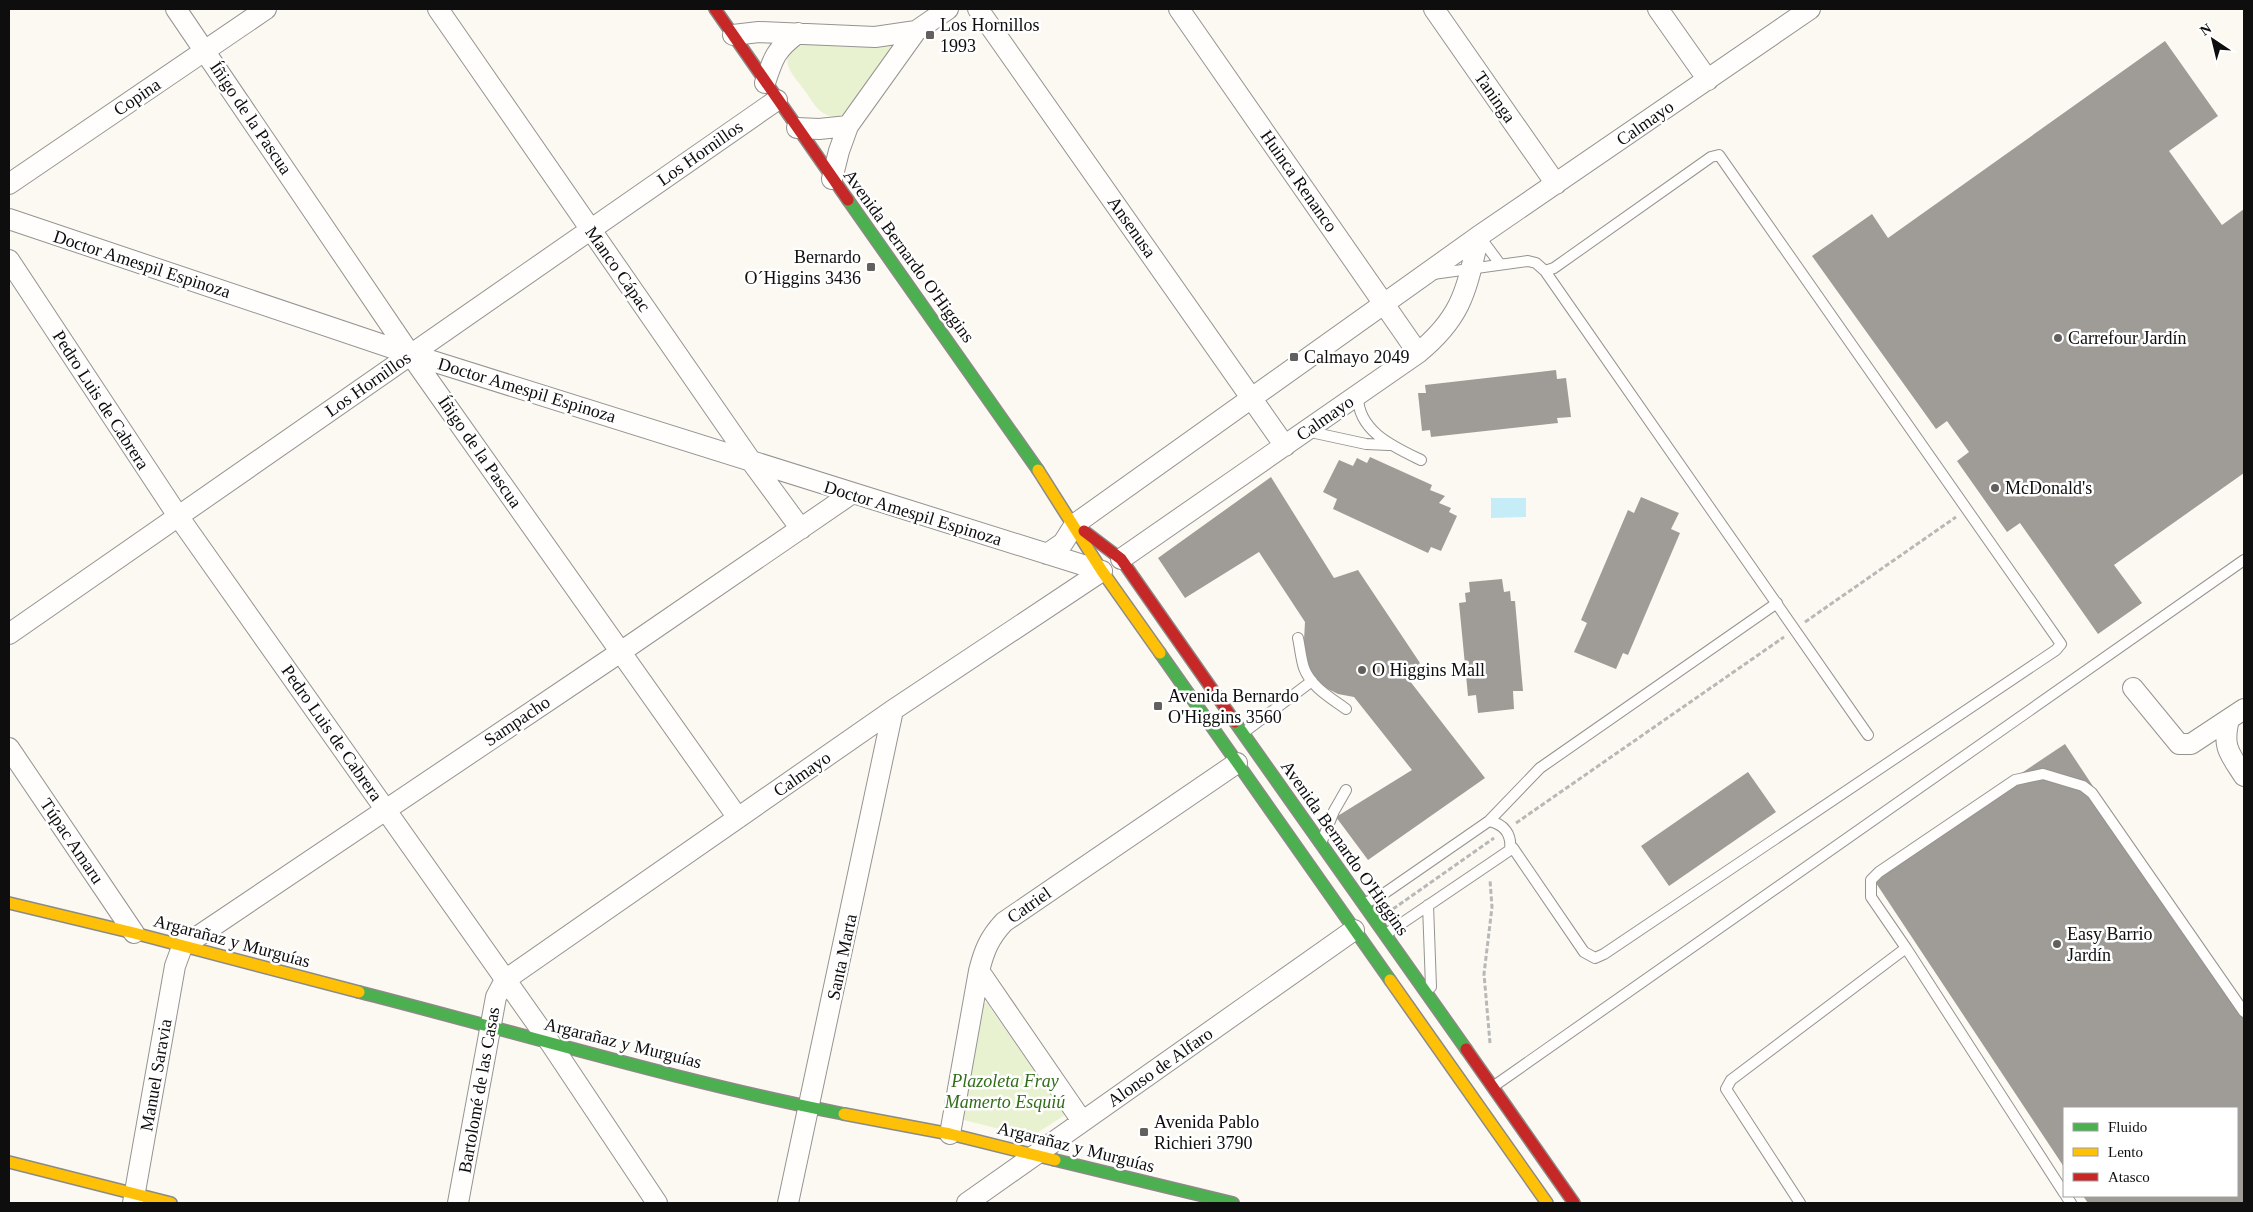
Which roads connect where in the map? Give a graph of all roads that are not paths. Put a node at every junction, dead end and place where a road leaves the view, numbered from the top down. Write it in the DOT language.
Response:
graph roads {
  1 [pos="176,9"];
  2 [pos="266,9"];
  3 [pos="438,9"];
  4 [pos="714,9"];
  5 [pos="948,9"];
  6 [pos="978,9"];
  7 [pos="1179,9"];
  8 [pos="1434,9"];
  9 [pos="1658,9"];
  10 [pos="1810,9"];
  11 [pos="916,31"];
  12 [pos="798,33"];
  13 [pos="733,35"];
  14 [pos="205,50"];
  15 [pos="1708,80"];
  16 [pos="765,83"];
  17 [pos="777,100"];
  18 [pos="848,126"];
  19 [pos="797,128"];
  20 [pos="832,179"];
  21 [pos="9,184"];
  22 [pos="1556,184"];
  23 [pos="9,219"];
  24 [pos="590,229"];
  25 [pos="1479,236"];
  26 [pos="9,260"];
  27 [pos="1500,264"];
  28 [pos="1471,268"];
  29 [pos="1545,271"];
  30 [pos="1424,276"];
  31 [pos="1384,304"];
  32 [pos="1418,353"];
  33 [pos="410,354"];
  34 [pos="1358,395"];
  35 [pos="1252,398"];
  36 [pos="1306,431"];
  37 [pos="1389,444"];
  38 [pos="1285,446"];
  39 [pos="1421,460"];
  40 [pos="752,461"];
  41 [pos="851,494"];
  42 [pos="178,516"];
  43 [pos="1075,524"];
  44 [pos="801,529"];
  45 [pos="1047,554"];
  46 [pos="1121,559"];
  47 [pos="2244,560"];
  48 [pos="1102,570"];
  49 [pos="1777,602"];
  50 [pos="9,634"];
  51 [pos="1298,638"];
  52 [pos="622,651"];
  53 [pos="1312,681"];
  54 [pos="2133,688"];
  55 [pos="893,710"];
  56 [pos="1346,710"];
  57 [pos="2237,714"];
  58 [pos="1243,733"];
  59 [pos="1868,735"];
  60 [pos="1225,746"];
  61 [pos="9,748"];
  62 [pos="1237,763"];
  63 [pos="2244,776"];
  64 [pos="1346,790"];
  65 [pos="386,810"];
  66 [pos="738,818"];
  67 [pos="1489,821"];
  68 [pos="1321,844"];
  69 [pos="1511,849"];
  70 [pos="9,903"];
  71 [pos="1363,904"];
  72 [pos="1428,905"];
  73 [pos="134,933"];
  74 [pos="1385,935"];
  75 [pos="1360,938"];
  76 [pos="182,947"];
  77 [pos="1906,948"];
  78 [pos="979,971"];
  79 [pos="505,980"];
  80 [pos="1431,1000"];
  81 [pos="2244,1012"];
  82 [pos="491,1026"];
  83 [pos="550,1044"];
  84 [pos="1493,1087"];
  85 [pos="810,1107"];
  86 [pos="1082,1121"];
  87 [pos="950,1134"];
  88 [pos="1034,1155"];
  89 [pos="9,1162"];
  90 [pos="2063,1191"];
  91 [pos="134,1199"];
  92 [pos="171,1203"];
  93 [pos="458,1203"];
  94 [pos="657,1203"];
  95 [pos="788,1203"];
  96 [pos="967,1203"];
  97 [pos="1233,1203"];
  98 [pos="1546,1203"];
  99 [pos="1574,1203"];
  100 [pos="1800,1203"];
  1 -- 14 [label="street, Íñigo de la Pascua"];
  2 -- 14 [label="street, Copina"];
  3 -- 24 [label="street, Manco Cápac"];
  4 -- 13 [label="main road, Avenida Bernardo O'Higgins"];
  5 -- 11 [label="street"];
  6 -- 35 [label="street, Ansenusa"];
  7 -- 31 [label="street, Huinca Renanco"];
  8 -- 22 [label="street, Taninga"];
  9 -- 15 [label="street"];
  10 -- 15 [label="street, Calmayo"];
  11 -- 12 [label="street"];
  11 -- 18 [label="street"];
  12 -- 13 [label="street"];
  12 -- 16 [label="street"];
  13 -- 16 [label="main road, Avenida Bernardo O'Higgins"];
  14 -- 21 [label="street, Copina"];
  14 -- 33 [label="street, Íñigo de la Pascua"];
  15 -- 22 [label="street, Calmayo"];
  16 -- 17 [label="main road, Avenida Bernardo O'Higgins"];
  17 -- 19 [label="main road, Avenida Bernardo O'Higgins"];
  17 -- 24 [label="street, Los Hornillos"];
  18 -- 19 [label="street"];
  18 -- 20 [label="street"];
  19 -- 20 [label="main road, Avenida Bernardo O'Higgins"];
  20 -- 43 [label="main road, Avenida Bernardo O'Higgins"];
  22 -- 25 [label="street, Calmayo"];
  23 -- 33 [label="street, Doctor Amespil Espinoza"];
  24 -- 33 [label="street, Los Hornillos"];
  24 -- 40 [label="street, Manco Cápac"];
  25 -- 27 [label="lane"];
  25 -- 28 [label="street, Calmayo"];
  25 -- 30 [label="street, Calmayo"];
  26 -- 42 [label="street, Pedro Luis de Cabrera"];
  27 -- 28 [label="lane"];
  27 -- 29 [label="lane"];
  28 -- 30 [label="lane"];
  28 -- 32 [label="street, Calmayo"];
  29 -- 49 [label="lane"];
  29 -- 69 [label="lane"];
  30 -- 31 [label="street, Calmayo"];
  31 -- 32 [label="street, Huinca Renanco"];
  31 -- 35 [label="street, Calmayo"];
  32 -- 34 [label="street, Calmayo"];
  33 -- 40 [label="street, Doctor Amespil Espinoza"];
  33 -- 42 [label="street, Los Hornillos"];
  33 -- 52 [label="street, Íñigo de la Pascua"];
  34 -- 36 [label="street, Calmayo"];
  34 -- 37 [label="lane"];
  35 -- 38 [label="street, Ansenusa"];
  35 -- 43 [label="street, Calmayo"];
  36 -- 37 [label="lane"];
  36 -- 38 [label="street, Calmayo"];
  37 -- 39 [label="lane"];
  38 -- 46 [label="street, Calmayo"];
  40 -- 41 [label="street, Doctor Amespil Espinoza"];
  40 -- 44 [label="street, Manco Cápac"];
  41 -- 44 [label="street, Sampacho"];
  41 -- 45 [label="street, Doctor Amespil Espinoza"];
  42 -- 50 [label="street, Los Hornillos"];
  42 -- 65 [label="street, Pedro Luis de Cabrera"];
  43 -- 45 [label="street"];
  43 -- 46 [label="main road, Avenida Bernardo O'Higgins"];
  43 -- 48 [label="main road, Avenida Bernardo O'Higgins"];
  44 -- 52 [label="street, Sampacho"];
  45 -- 48 [label="street, Doctor Amespil Espinoza"];
  46 -- 58 [label="main road, Avenida Bernardo O'Higgins"];
  47 -- 84 [label="lane"];
  48 -- 55 [label="street, Calmayo"];
  48 -- 60 [label="main road, Avenida Bernardo O'Higgins"];
  49 -- 59 [label="lane"];
  49 -- 67 [label="lane"];
  51 -- 53 [label="lane"];
  52 -- 65 [label="street, Sampacho"];
  52 -- 66 [label="street, Íñigo de la Pascua"];
  53 -- 56 [label="lane"];
  53 -- 58 [label="lane"];
  54 -- 57 [label="street"];
  55 -- 66 [label="street, Calmayo"];
  55 -- 85 [label="street, Santa Marta"];
  57 -- 63 [label="street"];
  58 -- 60 [label="lane"];
  58 -- 68 [label="main road, Avenida Bernardo O'Higgins"];
  60 -- 62 [label="main road, Avenida Bernardo O'Higgins"];
  61 -- 73 [label="street, Túpac Amaru"];
  62 -- 75 [label="main road, Avenida Bernardo O'Higgins"];
  62 -- 78 [label="street, Catriel"];
  64 -- 68 [label="lane"];
  65 -- 76 [label="street, Sampacho"];
  65 -- 79 [label="street, Pedro Luis de Cabrera"];
  66 -- 79 [label="street, Calmayo"];
  67 -- 69 [label="lane"];
  67 -- 71 [label="lane"];
  68 -- 71 [label="main road, Avenida Bernardo O'Higgins"];
  69 -- 72 [label="lane"];
  70 -- 73 [label="main road, Argarañaz y Murguías"];
  71 -- 74 [label="main road, Avenida Bernardo O'Higgins"];
  72 -- 74 [label="lane"];
  72 -- 80 [label="lane"];
  73 -- 76 [label="main road, Argarañaz y Murguías"];
  74 -- 75 [label="lane"];
  74 -- 80 [label="main road, Avenida Bernardo O'Higgins"];
  75 -- 86 [label="street, Alonso de Alfaro"];
  75 -- 98 [label="main road, Avenida Bernardo O'Higgins"];
  76 -- 82 [label="main road, Argarañaz y Murguías"];
  76 -- 91 [label="street, Manuel Saravia"];
  77 -- 81 [label="lane"];
  77 -- 90 [label="lane"];
  77 -- 100 [label="lane"];
  78 -- 86 [label="street"];
  78 -- 87 [label="street, Catriel"];
  79 -- 82 [label="street, Bartolomé de las Casas"];
  79 -- 83 [label="street, Pedro Luis de Cabrera"];
  80 -- 84 [label="main road, Avenida Bernardo O'Higgins"];
  82 -- 83 [label="main road, Argarañaz y Murguías"];
  82 -- 93 [label="street, Bartolomé de las Casas"];
  83 -- 85 [label="main road, Argarañaz y Murguías"];
  83 -- 94 [label="street, Pedro Luis de Cabrera"];
  84 -- 99 [label="main road, Avenida Bernardo O'Higgins"];
  85 -- 87 [label="main road, Argarañaz y Murguías"];
  85 -- 95 [label="street, Santa Marta"];
  86 -- 88 [label="street, Alonso de Alfaro"];
  87 -- 88 [label="main road, Argarañaz y Murguías"];
  88 -- 96 [label="street, Alonso de Alfaro"];
  88 -- 97 [label="main road, Argarañaz y Murguías"];
  89 -- 91 [label="main road"];
  91 -- 92 [label="main road"];
}
